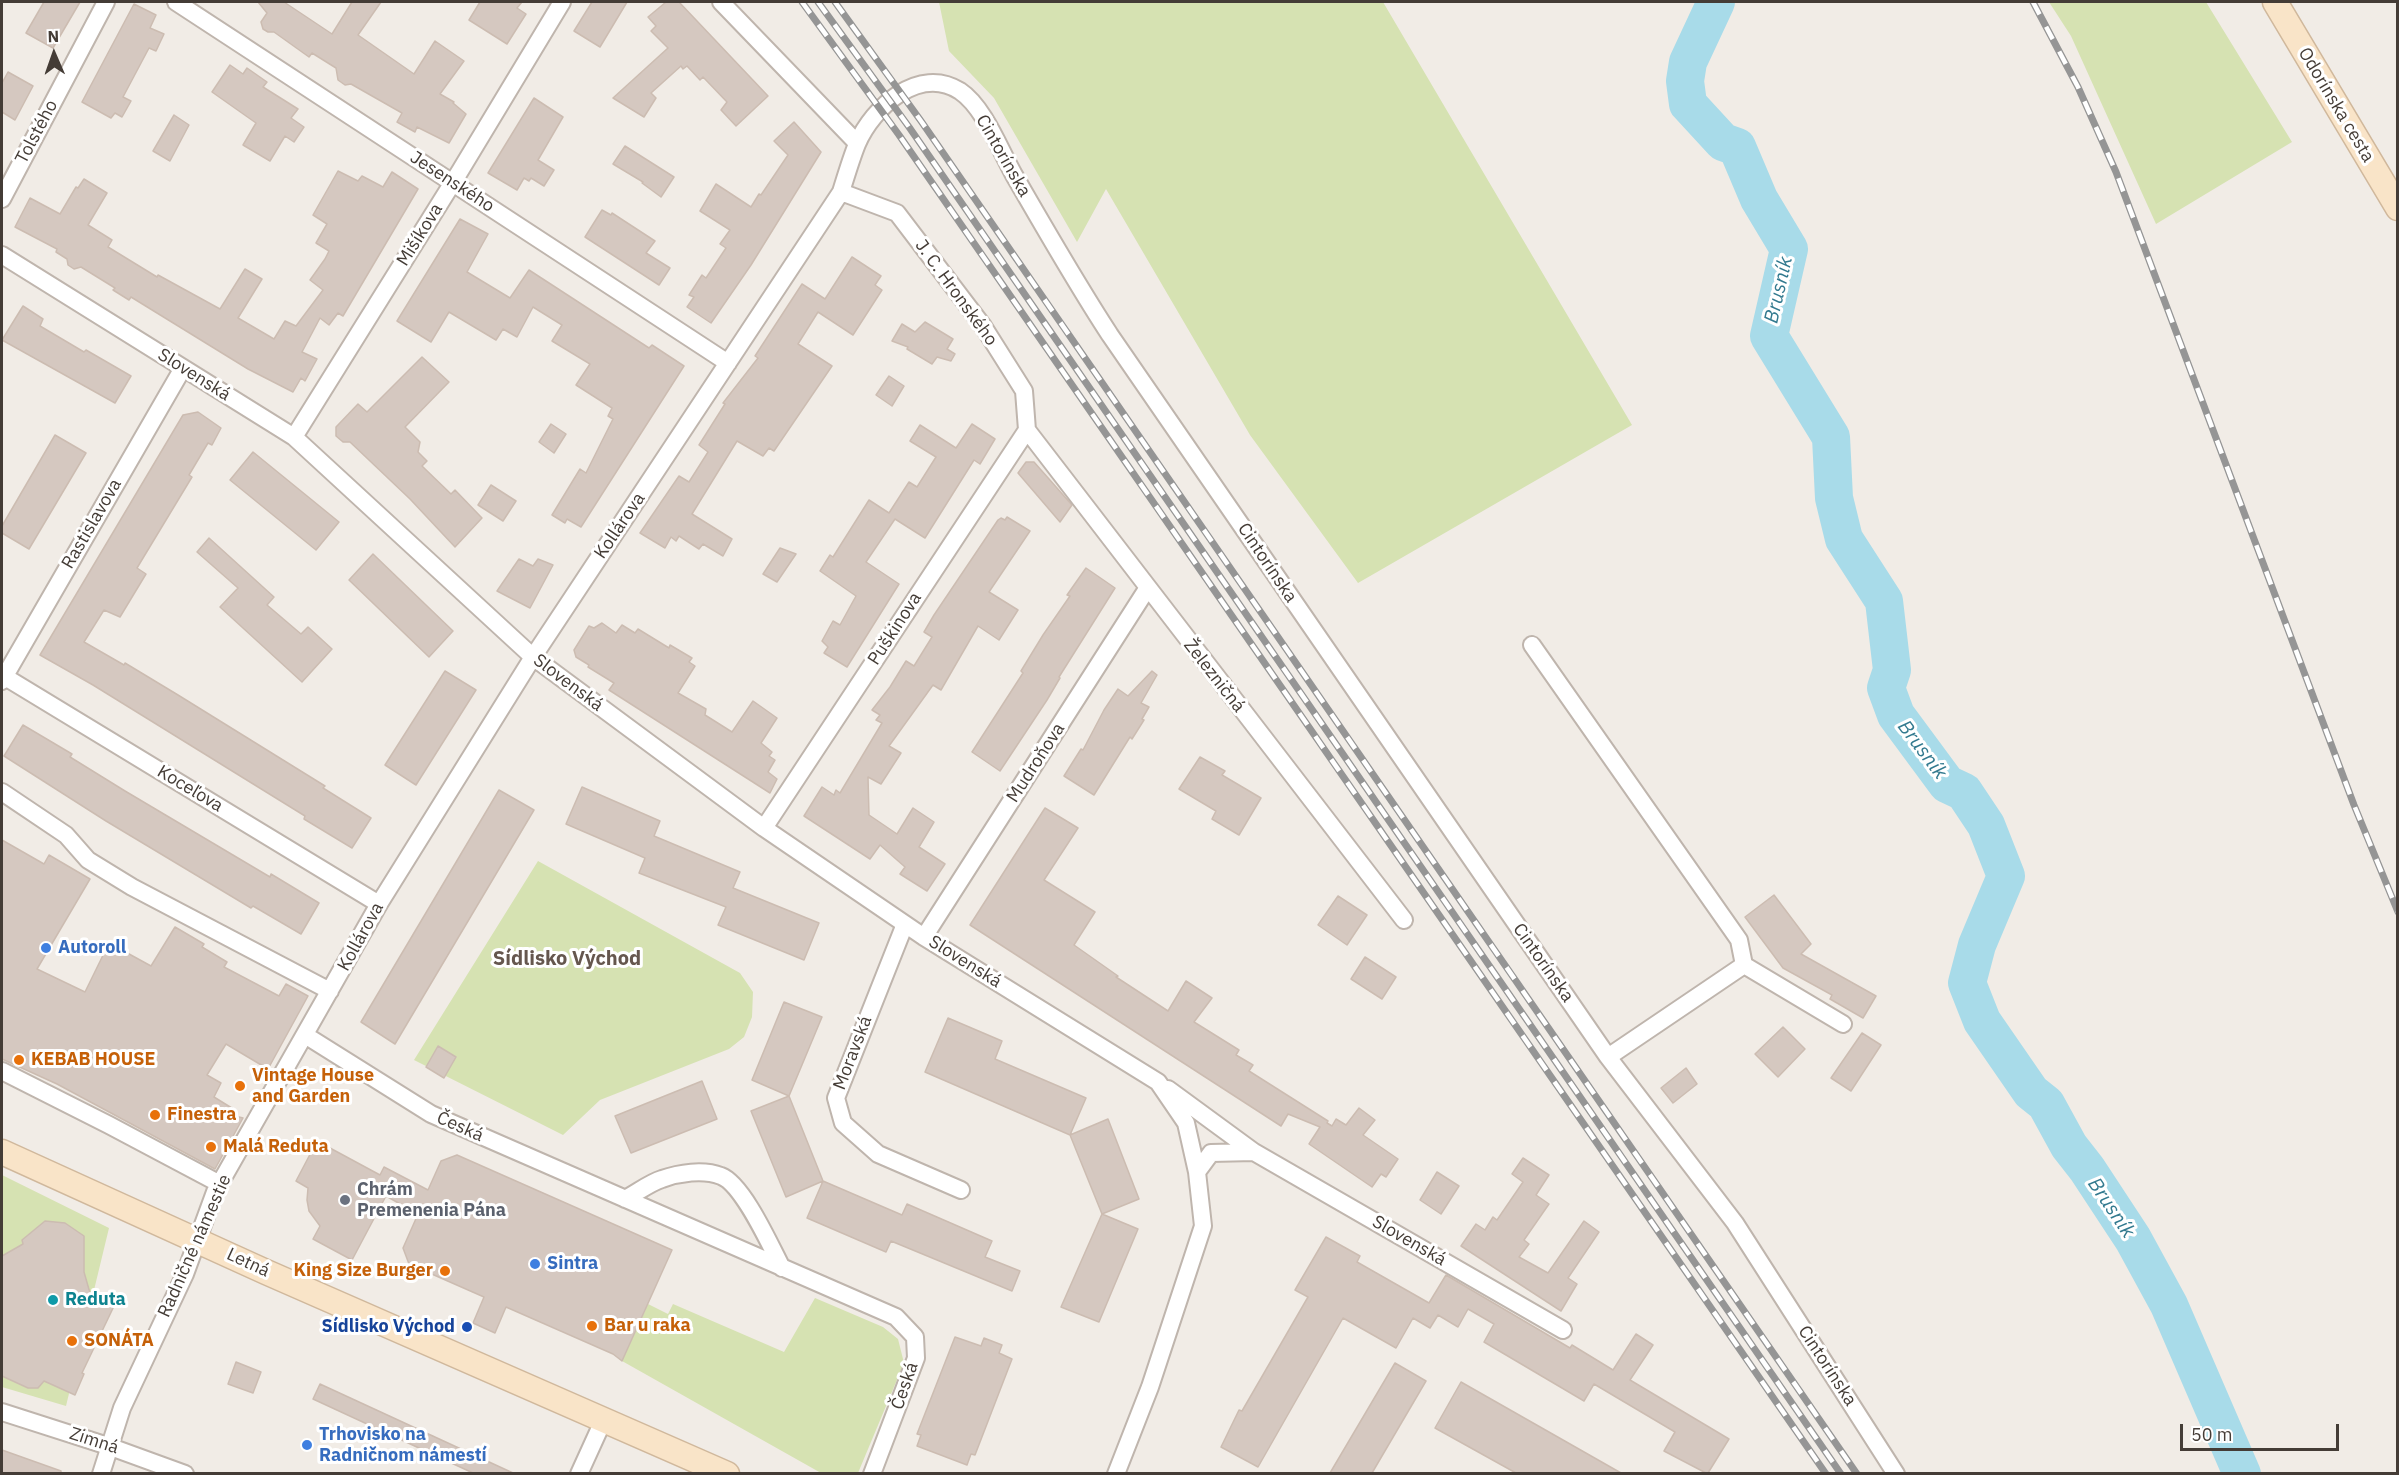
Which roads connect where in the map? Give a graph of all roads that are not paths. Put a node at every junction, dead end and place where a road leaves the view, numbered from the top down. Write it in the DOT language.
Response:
graph roads {
  1 [pos="106,2"];
  2 [pos="176,2"];
  3 [pos="562,2"];
  4 [pos="721,2"];
  5 [pos="2275,2"];
  6 [pos="927,82"];
  7 [pos="857,143"];
  8 [pos="453,183"];
  9 [pos="841,192"];
  10 [pos="2,199"];
  11 [pos="2397,208"];
  12 [pos="2,255"];
  13 [pos="728,363"];
  14 [pos="183,368"];
  15 [pos="1027,430"];
  16 [pos="294,437"];
  17 [pos="1147,589"];
  18 [pos="1532,645"];
  19 [pos="533,657"];
  20 [pos="2,677"];
  21 [pos="2,792"];
  22 [pos="764,828"];
  23 [pos="379,904"];
  24 [pos="1404,920"];
  25 [pos="905,924"];
  26 [pos="924,937"];
  27 [pos="1744,965"];
  28 [pos="330,991"];
  29 [pos="1843,1024"];
  30 [pos="305,1035"];
  31 [pos="1608,1057"];
  32 [pos="2,1071"];
  33 [pos="1158,1082"];
  34 [pos="2,1152"];
  35 [pos="1254,1152"];
  36 [pos="1197,1172"];
  37 [pos="220,1184"];
  38 [pos="961,1190"];
  39 [pos="625,1199"];
  40 [pos="199,1240"];
  41 [pos="782,1268"];
  42 [pos="1563,1330"];
  43 [pos="2,1412"];
  44 [pos="604,1419"];
  45 [pos="108,1446"];
  46 [pos="100,1473"];
  47 [pos="184,1473"];
  48 [pos="579,1473"];
  49 [pos="727,1473"];
  50 [pos="872,1473"];
  51 [pos="1116,1473"];
  52 [pos="1896,1473"];
  1 -- 10 [label="street, Tolstého"];
  2 -- 8 [label="street, Jesenského"];
  3 -- 8 [label="street, Mišíkova"];
  4 -- 7 [label="street"];
  5 -- 11 [label="street, Odorínska cesta"];
  6 -- 7 [label="street, Kollárova"];
  6 -- 31 [label="street, Cintorínska"];
  7 -- 9 [label="street, Kollárova"];
  8 -- 13 [label="street, Jesenského"];
  8 -- 16 [label="street, Mišíkova"];
  9 -- 13 [label="street, Kollárova"];
  9 -- 15 [label="street, J. C. Hronského"];
  12 -- 14 [label="street, Slovenská"];
  13 -- 19 [label="street, Kollárova"];
  14 -- 16 [label="street, Slovenská"];
  14 -- 20 [label="street, Rastislavova"];
  15 -- 17 [label="street, Železničná"];
  15 -- 22 [label="street, Puškinova"];
  16 -- 19 [label="street, Slovenská"];
  17 -- 24 [label="street, Železničná"];
  17 -- 26 [label="street, Mudroňova"];
  18 -- 27 [label="street"];
  19 -- 22 [label="street, Slovenská"];
  19 -- 23 [label="street, Kollárova"];
  20 -- 23 [label="street, Koceľova"];
  21 -- 28 [label="street"];
  22 -- 25 [label="street, Slovenská"];
  23 -- 28 [label="street, Kollárova"];
  25 -- 26 [label="street, Slovenská"];
  25 -- 38 [label="street, Moravská"];
  26 -- 33 [label="street, Slovenská"];
  27 -- 29 [label="street"];
  27 -- 31 [label="street"];
  28 -- 30 [label="street, Radničné námestie"];
  30 -- 37 [label="street, Radničné námestie"];
  30 -- 39 [label="street, Česká"];
  31 -- 52 [label="street, Cintorínska"];
  32 -- 37 [label="street"];
  33 -- 35 [label="street, Slovenská"];
  33 -- 36 [label="street, Slovenská"];
  34 -- 40 [label="street, Letná"];
  35 -- 36 [label="street"];
  35 -- 42 [label="street, Slovenská"];
  36 -- 51 [label="street, Slovenská"];
  37 -- 40 [label="street, Radničné námestie"];
  39 -- 41 [label="street, Česká"];
  39 -- 41 [label="street"];
  40 -- 44 [label="street, Letná"];
  40 -- 45 [label="street, Radničné námestie"];
  41 -- 50 [label="street, Česká"];
  43 -- 45 [label="street, Zimná"];
  44 -- 48 [label="street"];
  44 -- 49 [label="street, Letná"];
  45 -- 46 [label="street, Radničné námestie"];
  45 -- 47 [label="street, Zimná"];
}
